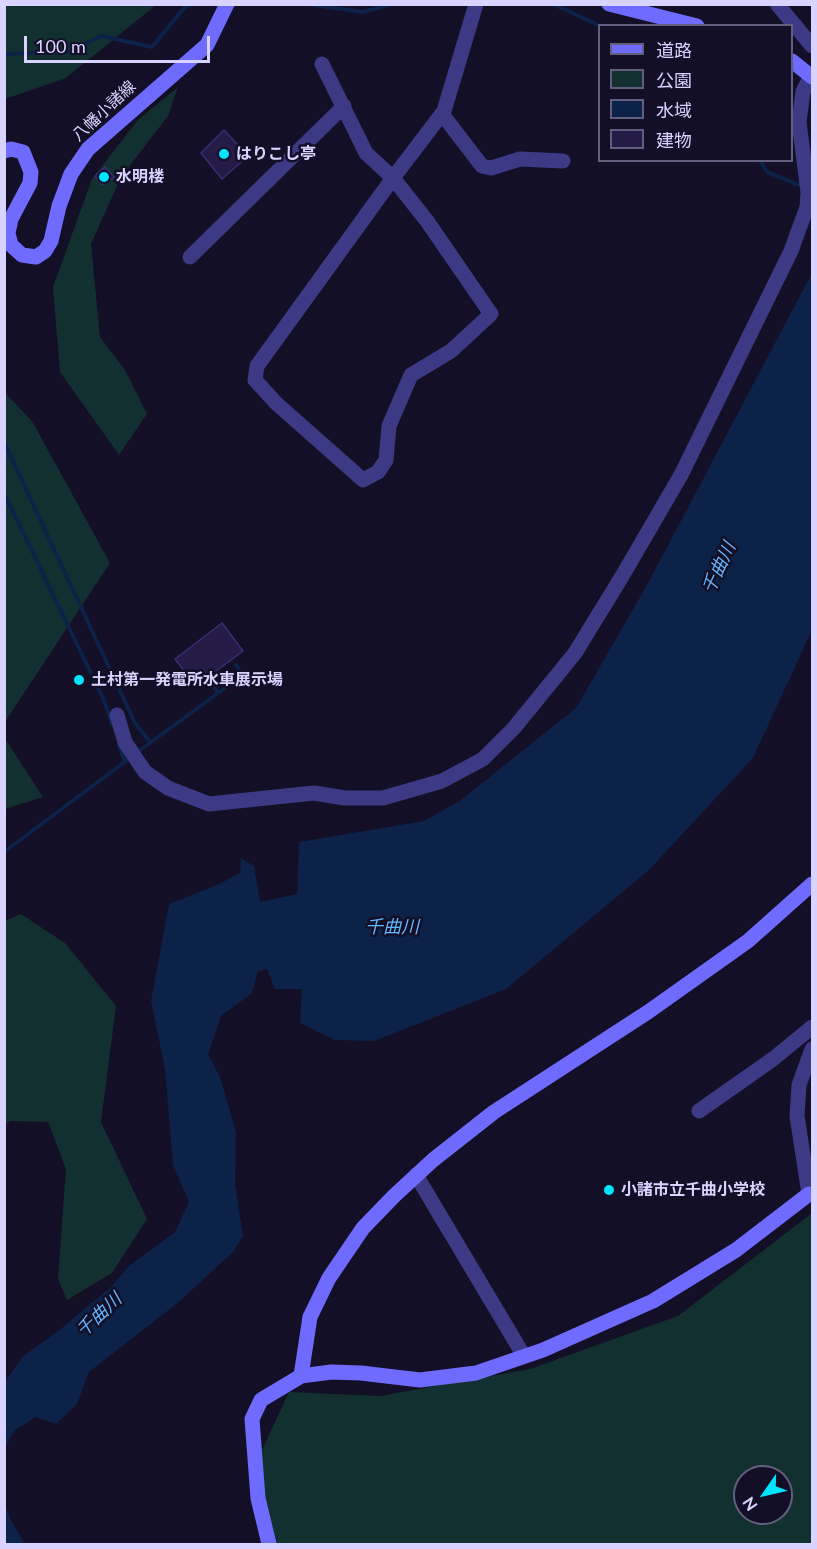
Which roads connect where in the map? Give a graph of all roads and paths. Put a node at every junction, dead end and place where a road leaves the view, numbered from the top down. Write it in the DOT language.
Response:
graph roads {
  1 [pos="227,4"];
  2 [pos="476,4"];
  3 [pos="609,4"];
  4 [pos="777,4"];
  5 [pos="689,24"];
  6 [pos="813,46"];
  7 [pos="793,62"];
  8 [pos="322,64"];
  9 [pos="812,76"];
  10 [pos="344,106"];
  11 [pos="442,114"];
  12 [pos="4,151"];
  13 [pos="562,161"];
  14 [pos="393,178"];
  15 [pos="190,257"];
  16 [pos="117,715"];
  17 [pos="813,884"];
  18 [pos="813,1028"];
  19 [pos="813,1049"];
  20 [pos="699,1111"];
  21 [pos="416,1175"];
  22 [pos="811,1190"];
  23 [pos="524,1356"];
  24 [pos="301,1376"];
  25 [pos="269,1545"];
  1 -- 12 [label="street, 八幡小諸線"];
  2 -- 11 [label="street"];
  3 -- 5 [label="street"];
  4 -- 6 [label="street"];
  7 -- 9 [label="street"];
  8 -- 10 [label="street"];
  9 -- 16 [label="street"];
  10 -- 14 [label="street"];
  10 -- 15 [label="street"];
  11 -- 13 [label="street"];
  11 -- 14 [label="street"];
  14 -- 14 [label="street"];
  17 -- 21 [label="street"];
  18 -- 20 [label="street"];
  19 -- 22 [label="street"];
  21 -- 23 [label="street"];
  21 -- 24 [label="street"];
  22 -- 23 [label="street"];
  23 -- 24 [label="street"];
  24 -- 25 [label="street"];
}
